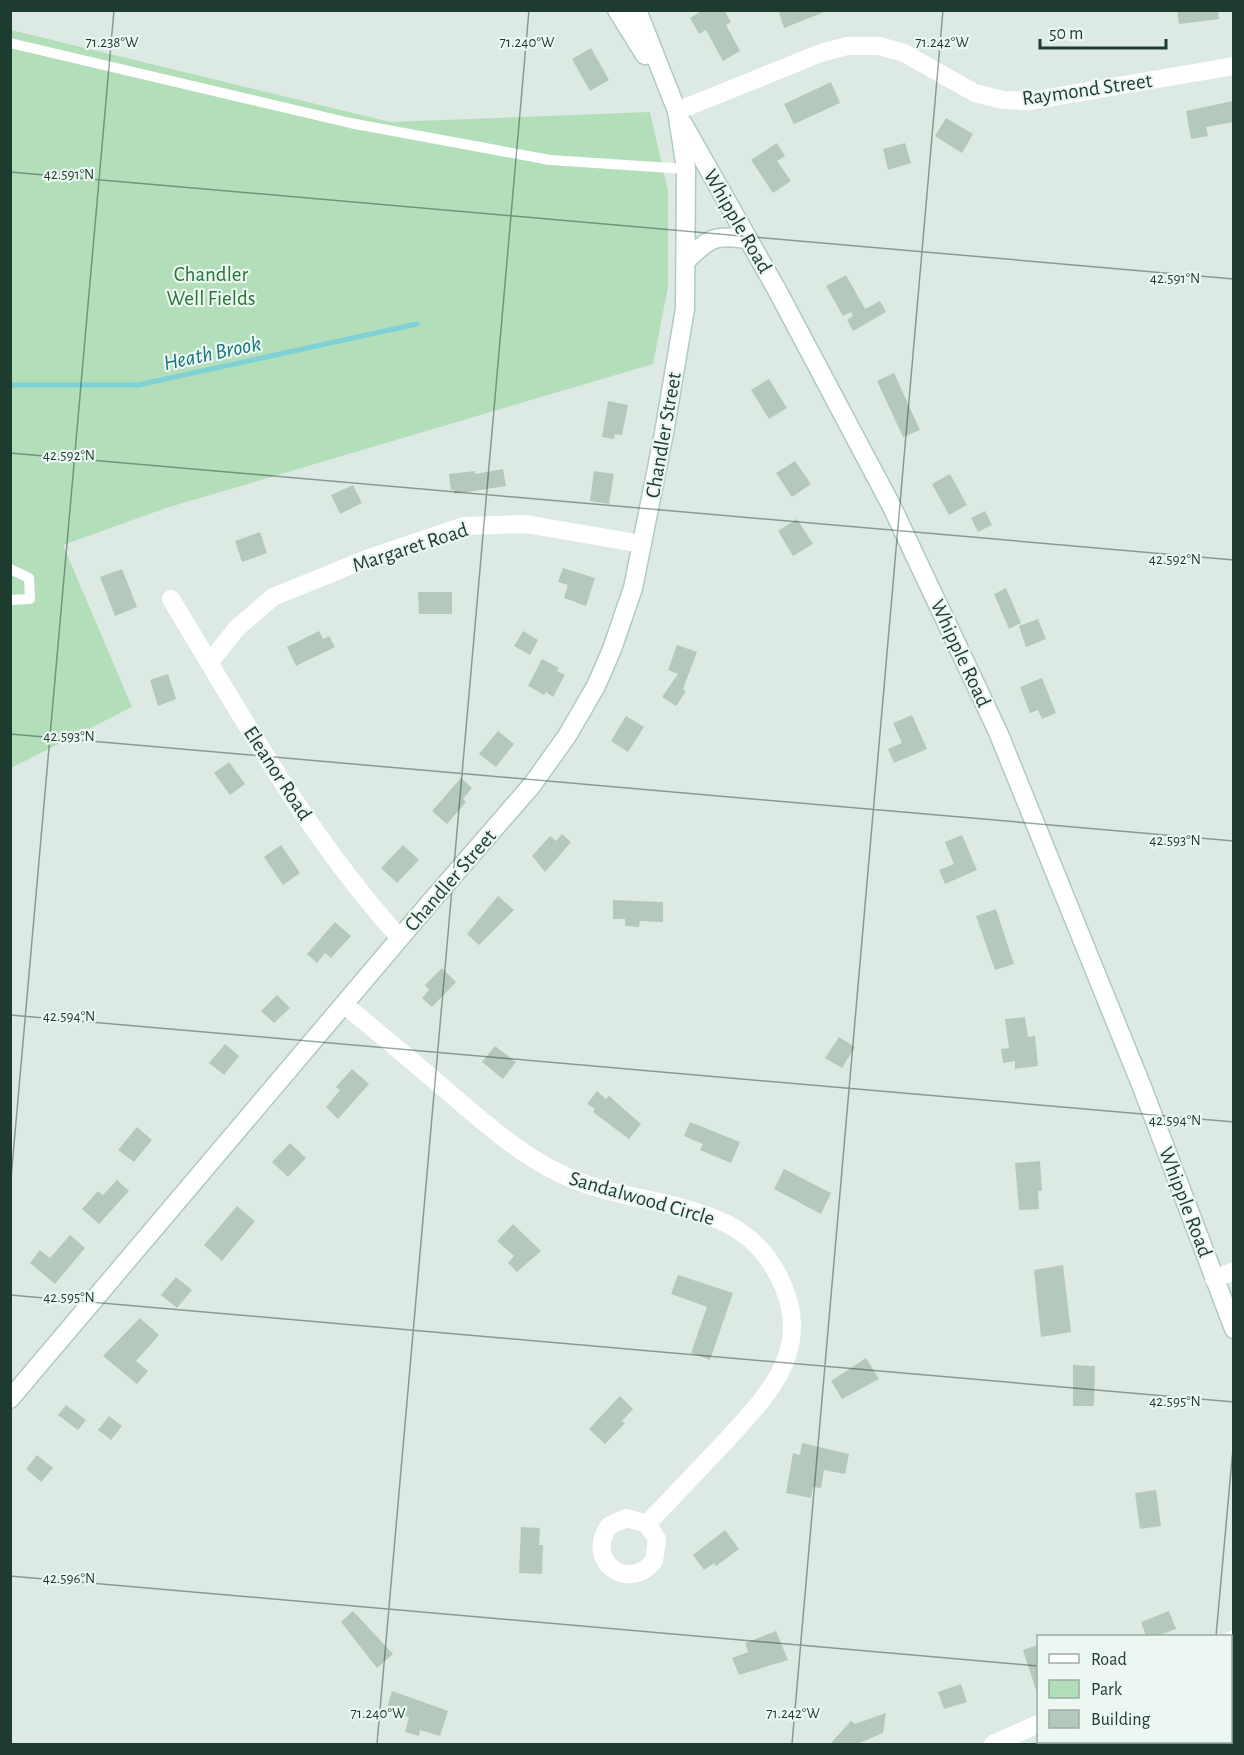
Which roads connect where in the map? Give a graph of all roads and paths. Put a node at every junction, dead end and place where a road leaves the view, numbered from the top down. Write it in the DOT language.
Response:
graph roads {
  1 [pos="617,10"];
  2 [pos="637,10"];
  3 [pos="10,43"];
  4 [pos="1233,66"];
  5 [pos="677,111"];
  6 [pos="686,169"];
  7 [pos="746,239"];
  8 [pos="686,261"];
  9 [pos="642,544"];
  10 [pos="10,569"];
  11 [pos="171,598"];
  12 [pos="10,600"];
  13 [pos="209,663"];
  14 [pos="400,938"];
  15 [pos="345,1005"];
  16 [pos="1233,1271"];
  17 [pos="1214,1279"];
  18 [pos="1233,1329"];
  19 [pos="10,1399"];
  20 [pos="647,1524"];
  21 [pos="1037,1724"];
  22 [pos="993,1744"];
  1 -- 5 [label="main road, Whipple Road"];
  2 -- 5 [label="main road, Chandler Street"];
  3 -- 6 [label="lane"];
  4 -- 5 [label="main road, Raymond Street"];
  5 -- 6 [label="main road, Chandler Street"];
  5 -- 7 [label="main road, Whipple Road"];
  6 -- 8 [label="main road, Chandler Street"];
  7 -- 8 [label="main road"];
  7 -- 17 [label="main road, Whipple Road"];
  8 -- 9 [label="main road, Chandler Street"];
  9 -- 13 [label="main road, Margaret Road"];
  9 -- 14 [label="main road, Chandler Street"];
  10 -- 12 [label="lane"];
  11 -- 13 [label="main road, Eleanor Road"];
  13 -- 14 [label="main road, Eleanor Road"];
  14 -- 15 [label="main road, Chandler Street"];
  15 -- 19 [label="main road, Chandler Street"];
  15 -- 20 [label="main road, Sandalwood Circle"];
  16 -- 17 [label="main road"];
  17 -- 18 [label="main road, Whipple Road"];
  21 -- 22 [label="main road"];
}
